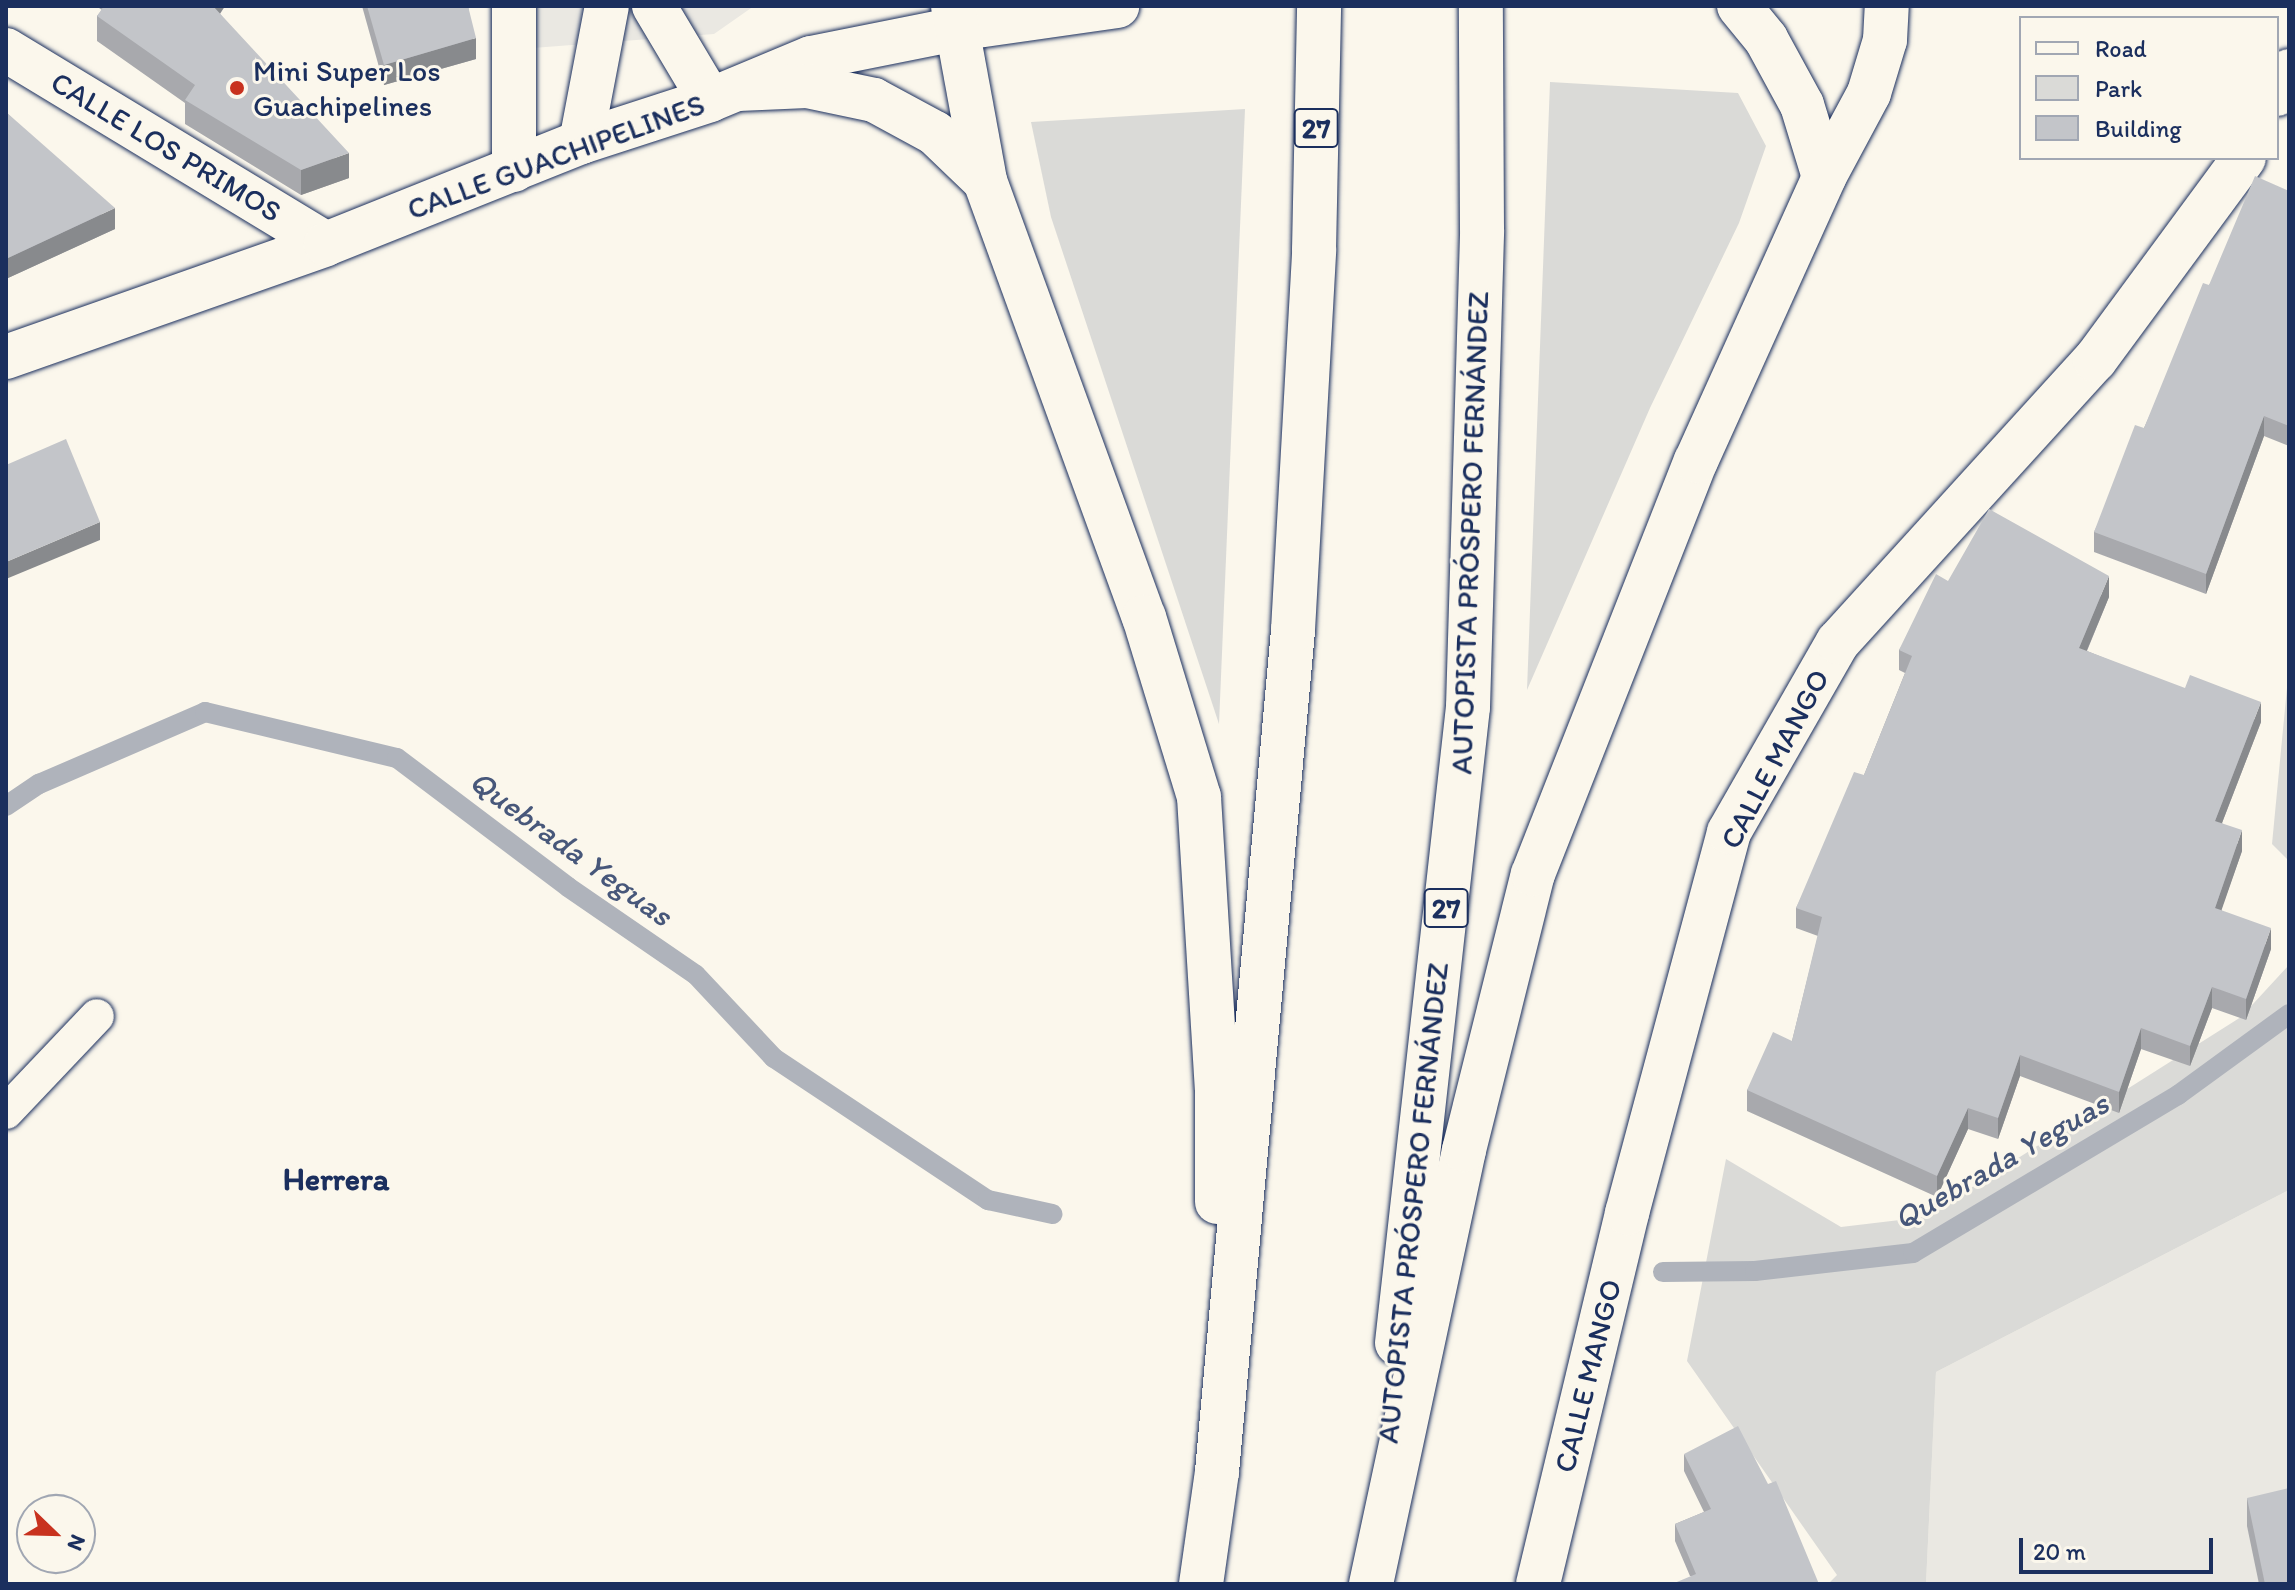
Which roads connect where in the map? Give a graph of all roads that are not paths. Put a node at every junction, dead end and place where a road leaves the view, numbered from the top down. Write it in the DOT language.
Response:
graph roads {
  1 [pos="514,6"];
  2 [pos="607,6"];
  3 [pos="654,6"];
  4 [pos="1106,6"];
  5 [pos="1319,6"];
  6 [pos="1481,6"];
  7 [pos="1739,6"];
  8 [pos="1887,6"];
  9 [pos="955,17"];
  10 [pos="6,50"];
  11 [pos="2289,71"];
  12 [pos="2279,90"];
  13 [pos="724,94"];
  14 [pos="581,142"];
  15 [pos="2243,160"];
  16 [pos="514,170"];
  17 [pos="1824,177"];
  18 [pos="985,181"];
  19 [pos="326,244"];
  20 [pos="6,357"];
  21 [pos="97,1016"];
  22 [pos="6,1112"];
  23 [pos="1217,1472"];
  24 [pos="1201,1584"];
  25 [pos="1370,1584"];
  26 [pos="1538,1584"];
  1 -- 16 [label="main road"];
  2 -- 14 [label="main road"];
  3 -- 13 [label="main road"];
  4 -- 9 [label="main road, CALLE GUACHIPELINES"];
  5 -- 23 [label="main road, 27"];
  6 -- 25 [label="main road, AUTOPISTA PRÓSPERO FERNÁNDEZ / 27"];
  7 -- 17 [label="main road"];
  8 -- 17 [label="main road"];
  9 -- 13 [label="main road, CALLE GUACHIPELINES"];
  9 -- 18 [label="main road"];
  10 -- 19 [label="main road, CALLE LOS PRIMOS"];
  11 -- 12 [label="main road"];
  13 -- 14 [label="main road, CALLE GUACHIPELINES"];
  13 -- 18 [label="main road"];
  14 -- 16 [label="main road, CALLE GUACHIPELINES"];
  15 -- 26 [label="main road, CALLE MANGO"];
  16 -- 19 [label="main road, CALLE GUACHIPELINES"];
  17 -- 25 [label="main road"];
  18 -- 23 [label="main road"];
  19 -- 20 [label="main road, CALLE GUACHIPELINES"];
  21 -- 22 [label="lane"];
  23 -- 24 [label="main road, 27"];
}
